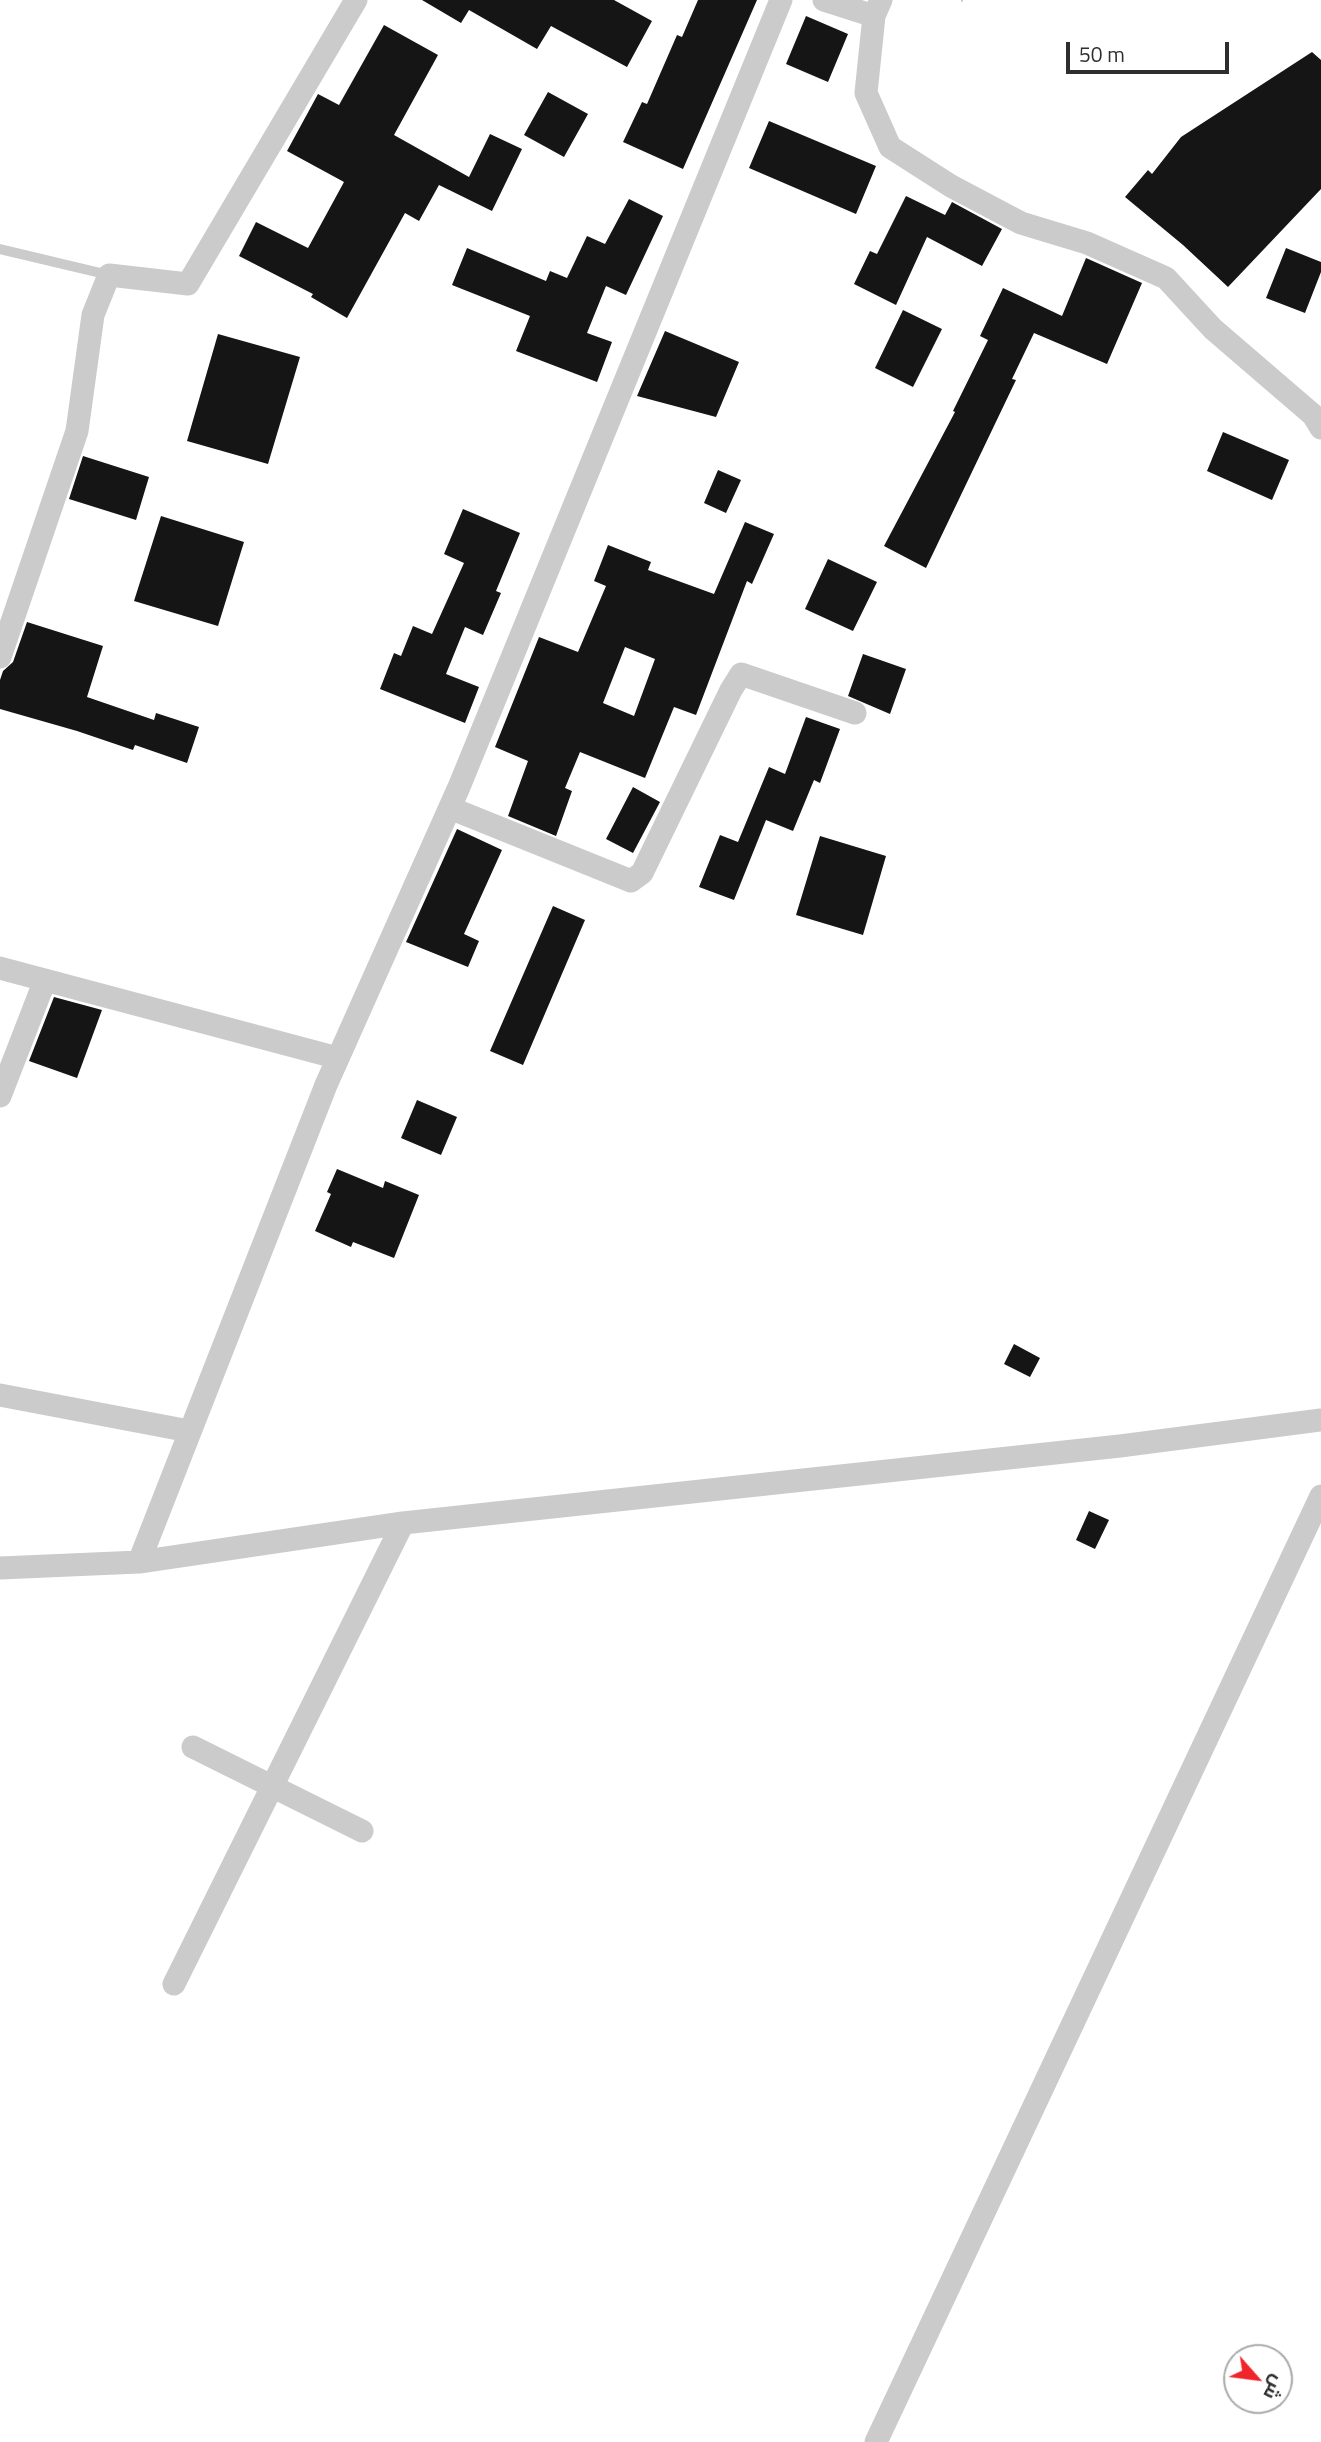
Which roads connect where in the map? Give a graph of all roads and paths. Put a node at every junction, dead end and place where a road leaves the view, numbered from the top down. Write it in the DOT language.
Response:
graph roads {
  1 [pos="356,0"];
  2 [pos="781,0"];
  3 [pos="824,0"];
  4 [pos="877,8"];
  5 [pos="0,249"];
  6 [pos="108,275"];
  7 [pos="1321,428"];
  8 [pos="0,657"];
  9 [pos="855,713"];
  10 [pos="450,808"];
  11 [pos="0,968"];
  12 [pos="45,980"];
  13 [pos="338,1058"];
  14 [pos="0,1096"];
  15 [pos="0,1395"];
  16 [pos="1318,1426"];
  17 [pos="189,1432"];
  18 [pos="1321,1496"];
  19 [pos="403,1523"];
  20 [pos="139,1562"];
  21 [pos="0,1568"];
  22 [pos="192,1746"];
  23 [pos="272,1786"];
  24 [pos="362,1831"];
  25 [pos="174,1984"];
  26 [pos="876,2442"];
  1 -- 6 [label="street"];
  2 -- 10 [label="street"];
  3 -- 4 [label="street"];
  4 -- 7 [label="street"];
  5 -- 6 [label="lane"];
  6 -- 8 [label="street"];
  9 -- 10 [label="street"];
  10 -- 13 [label="street"];
  11 -- 12 [label="street"];
  12 -- 13 [label="street"];
  12 -- 14 [label="street"];
  13 -- 17 [label="street"];
  15 -- 17 [label="street"];
  16 -- 19 [label="street"];
  17 -- 20 [label="street"];
  18 -- 26 [label="street"];
  19 -- 20 [label="street"];
  19 -- 23 [label="street"];
  20 -- 21 [label="street"];
  22 -- 23 [label="street"];
  23 -- 24 [label="street"];
  23 -- 25 [label="street"];
}
